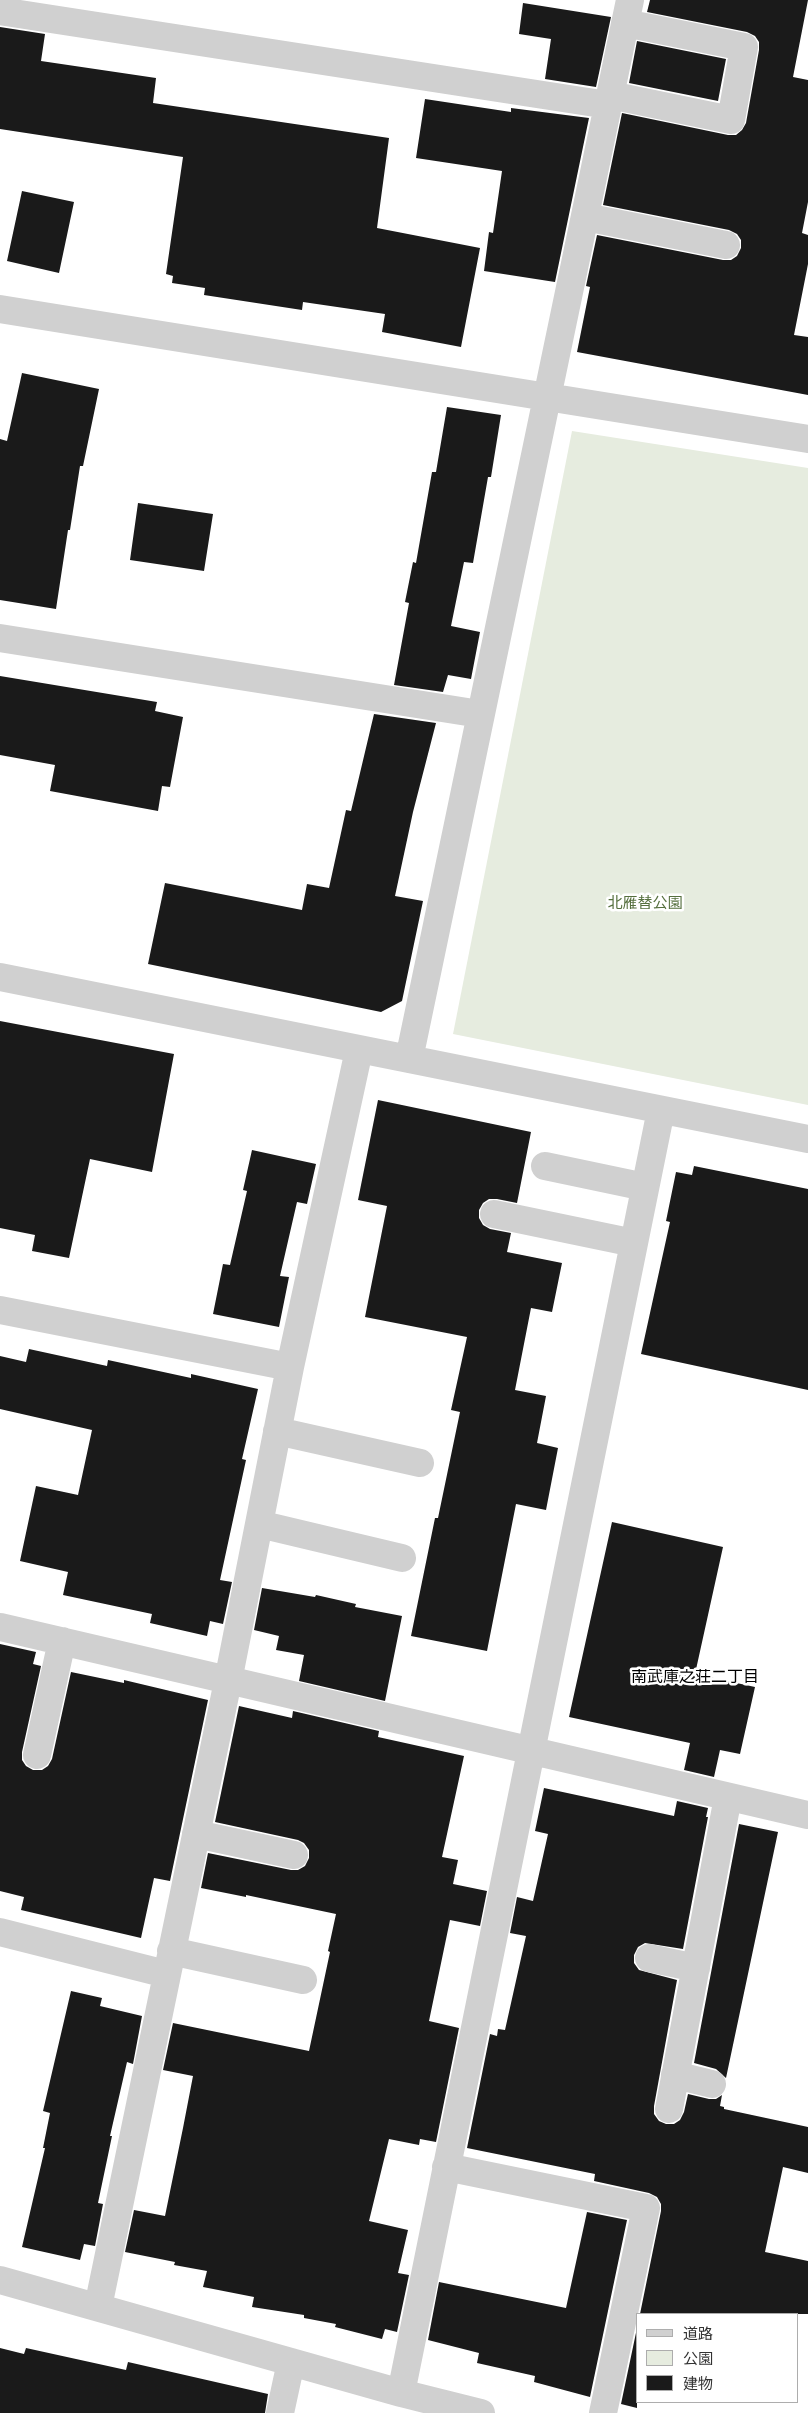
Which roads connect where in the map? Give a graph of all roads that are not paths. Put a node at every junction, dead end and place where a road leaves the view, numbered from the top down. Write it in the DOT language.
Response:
graph roads {
  1 [pos="0,11"];
  2 [pos="627,11"];
  3 [pos="609,100"];
  4 [pos="585,217"];
  5 [pos="726,245"];
  6 [pos="0,310"];
  7 [pos="548,396"];
  8 [pos="808,438"];
  9 [pos="0,638"];
  10 [pos="480,714"];
  11 [pos="0,977"];
  12 [pos="359,1050"];
  13 [pos="409,1060"];
  14 [pos="661,1110"];
  15 [pos="808,1139"];
  16 [pos="545,1166"];
  17 [pos="646,1187"];
  18 [pos="494,1214"];
  19 [pos="634,1242"];
  20 [pos="0,1310"];
  21 [pos="290,1367"];
  22 [pos="277,1431"];
  23 [pos="420,1463"];
  24 [pos="259,1524"];
  25 [pos="402,1558"];
  26 [pos="0,1627"];
  27 [pos="62,1641"];
  28 [pos="228,1681"];
  29 [pos="532,1751"];
  30 [pos="37,1755"];
  31 [pos="728,1797"];
  32 [pos="808,1815"];
  33 [pos="196,1834"];
  34 [pos="294,1855"];
  35 [pos="0,1932"];
  36 [pos="649,1958"];
  37 [pos="168,1963"];
  38 [pos="696,1968"];
  39 [pos="303,1980"];
  40 [pos="675,2076"];
  41 [pos="712,2084"];
  42 [pos="669,2109"];
  43 [pos="446,2167"];
  44 [pos="0,2280"];
  45 [pos="98,2307"];
  46 [pos="290,2362"];
  47 [pos="401,2393"];
  48 [pos="280,2413"];
  49 [pos="481,2413"];
  50 [pos="603,2413"];
  1 -- 3 [label="street"];
  2 -- 3 [label="street"];
  2 -- 3 [label="street"];
  3 -- 4 [label="street"];
  4 -- 5 [label="street"];
  4 -- 7 [label="street"];
  6 -- 7 [label="street"];
  7 -- 8 [label="street"];
  7 -- 10 [label="street"];
  9 -- 10 [label="street"];
  10 -- 13 [label="street"];
  11 -- 12 [label="street"];
  12 -- 13 [label="street"];
  12 -- 21 [label="street"];
  13 -- 14 [label="street"];
  14 -- 15 [label="street"];
  14 -- 17 [label="street"];
  16 -- 17 [label="street"];
  17 -- 19 [label="street"];
  18 -- 19 [label="street"];
  19 -- 29 [label="street"];
  20 -- 21 [label="street"];
  21 -- 22 [label="street"];
  22 -- 23 [label="street"];
  22 -- 24 [label="street"];
  24 -- 25 [label="street"];
  24 -- 28 [label="street"];
  26 -- 27 [label="street"];
  27 -- 28 [label="street"];
  27 -- 30 [label="street"];
  28 -- 29 [label="street"];
  28 -- 33 [label="street"];
  29 -- 31 [label="street"];
  29 -- 43 [label="street"];
  31 -- 32 [label="street"];
  31 -- 38 [label="street"];
  33 -- 34 [label="street"];
  33 -- 37 [label="street"];
  35 -- 37 [label="street"];
  36 -- 38 [label="street"];
  37 -- 39 [label="street"];
  37 -- 45 [label="street"];
  38 -- 40 [label="street"];
  40 -- 41 [label="street"];
  40 -- 42 [label="street"];
  43 -- 47 [label="street"];
  43 -- 50 [label="street"];
  44 -- 45 [label="street"];
  45 -- 46 [label="street"];
  46 -- 47 [label="street"];
  46 -- 48 [label="street"];
  47 -- 49 [label="street"];
}
